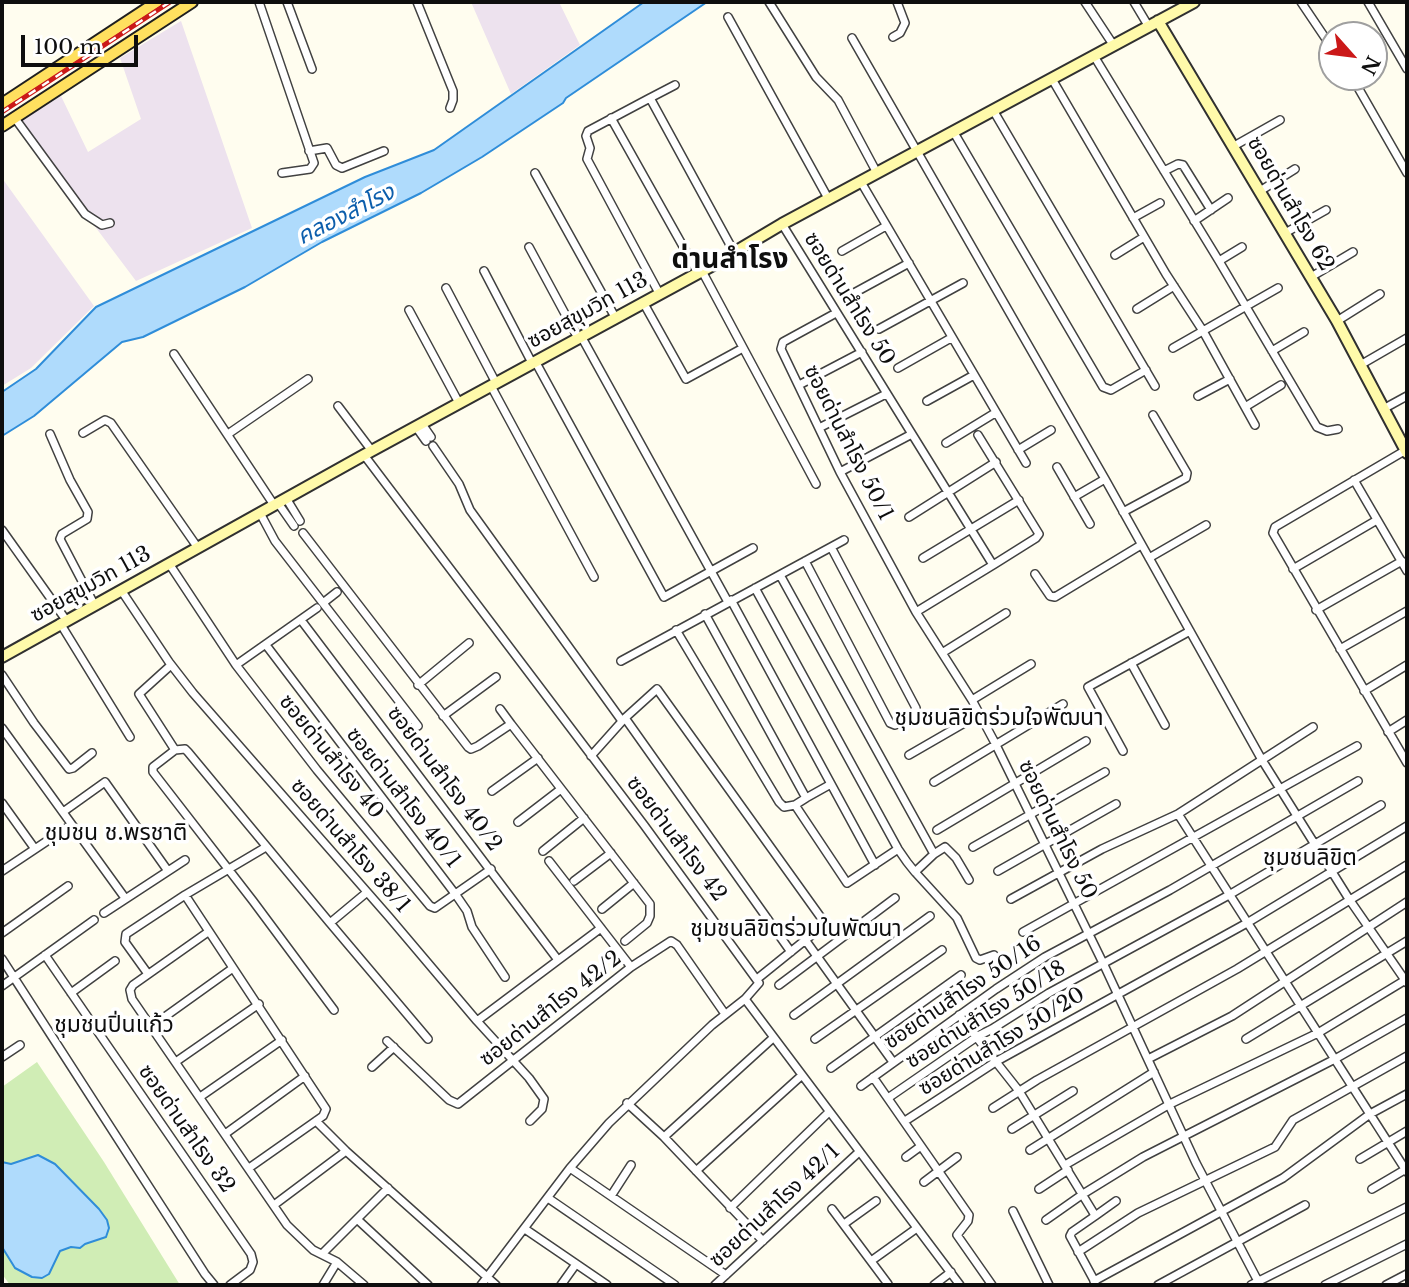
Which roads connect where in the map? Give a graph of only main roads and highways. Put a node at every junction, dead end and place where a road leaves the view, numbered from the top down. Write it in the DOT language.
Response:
graph roads {
  1 [pos="158,2"];
  2 [pos="192,2"];
  3 [pos="1194,2"];
  4 [pos="137,15"];
  5 [pos="1154,24"];
  6 [pos="147,31"];
  7 [pos="2,104"];
  8 [pos="2,126"];
  9 [pos="1407,452"];
  10 [pos="2,657"];
  1 -- 4 [label="main road"];
  2 -- 6 [label="main road"];
  3 -- 5 [label="main road, ซอยสุขุมวิท 113"];
  4 -- 6 [label="main road"];
  4 -- 7 [label="main road"];
  5 -- 9 [label="main road, ซอยด่านสำโรง 62"];
  5 -- 10 [label="main road, ซอยสุขุมวิท 113"];
  6 -- 8 [label="main road"];
}
